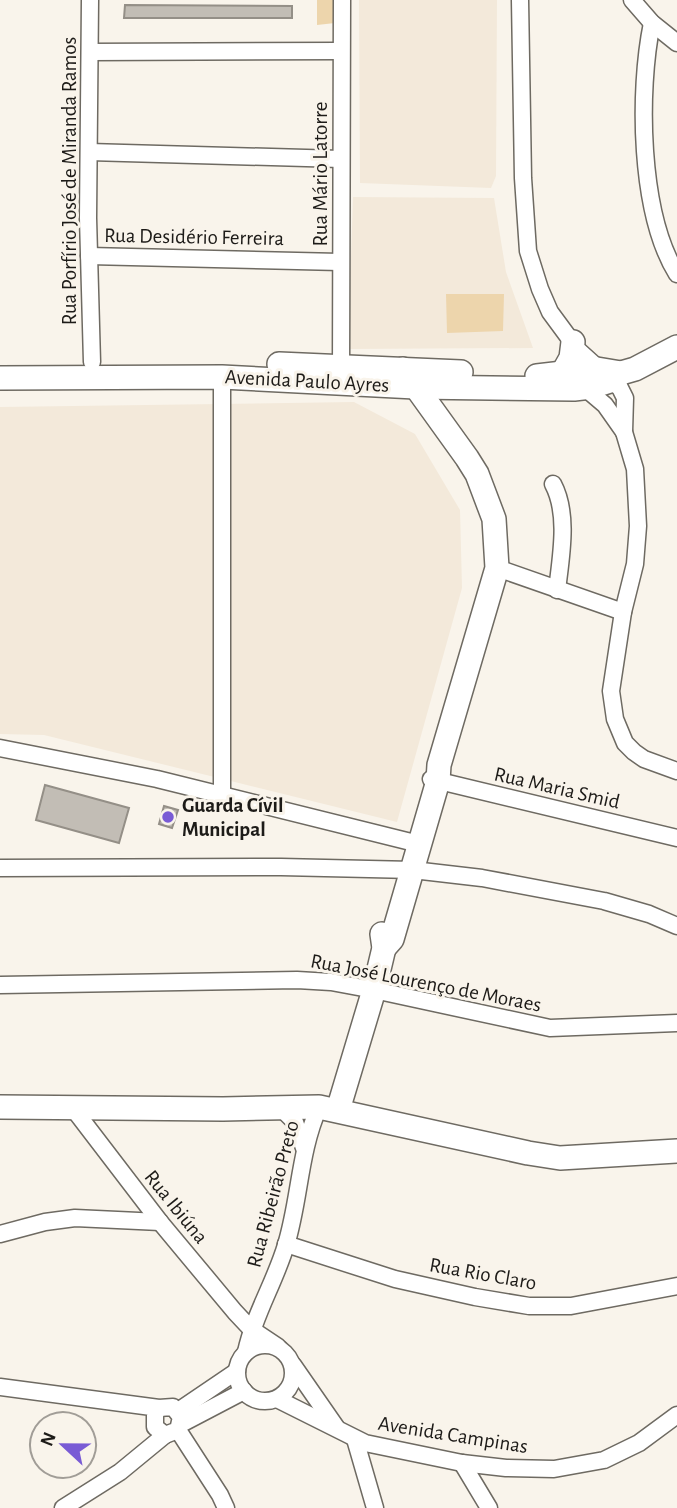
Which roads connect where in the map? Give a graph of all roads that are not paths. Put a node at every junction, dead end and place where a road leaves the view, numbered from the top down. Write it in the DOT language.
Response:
graph roads {
  1 [pos="90,0"];
  2 [pos="342,0"];
  3 [pos="520,0"];
  4 [pos="632,0"];
  5 [pos="652,23"];
  6 [pos="677,43"];
  7 [pos="341,51"];
  8 [pos="90,52"];
  9 [pos="89,152"];
  10 [pos="341,159"];
  11 [pos="89,256"];
  12 [pos="340,262"];
  13 [pos="677,274"];
  14 [pos="677,347"];
  15 [pos="92,362"];
  16 [pos="0,364"];
  17 [pos="344,365"];
  18 [pos="588,368"];
  19 [pos="222,377"];
  20 [pos="0,378"];
  21 [pos="58,378"];
  22 [pos="409,378"];
  23 [pos="452,387"];
  24 [pos="438,418"];
  25 [pos="624,432"];
  26 [pos="554,484"];
  27 [pos="497,568"];
  28 [pos="557,590"];
  29 [pos="623,612"];
  30 [pos="0,748"];
  31 [pos="677,771"];
  32 [pos="435,775"];
  33 [pos="222,796"];
  34 [pos="677,838"];
  35 [pos="413,843"];
  36 [pos="0,868"];
  37 [pos="405,870"];
  38 [pos="677,926"];
  39 [pos="0,985"];
  40 [pos="374,990"];
  41 [pos="677,1023"];
  42 [pos="0,1107"];
  43 [pos="72,1107"];
  44 [pos="280,1107"];
  45 [pos="328,1109"];
  46 [pos="304,1148"];
  47 [pos="677,1151"];
  48 [pos="160,1222"];
  49 [pos="0,1234"];
  50 [pos="286,1244"];
  51 [pos="677,1286"];
  52 [pos="251,1329"];
  53 [pos="278,1347"];
  54 [pos="246,1352"];
  55 [pos="293,1365"];
  56 [pos="237,1371"];
  57 [pos="0,1387"];
  58 [pos="244,1391"];
  59 [pos="277,1399"];
  60 [pos="159,1408"];
  61 [pos="677,1415"];
  62 [pos="176,1425"];
  63 [pos="338,1429"];
  64 [pos="355,1439"];
  65 [pos="462,1462"];
  66 [pos="66,1508"];
  67 [pos="226,1508"];
  68 [pos="375,1508"];
  69 [pos="489,1508"];
  1 -- 8 [label="street, Rua Porfírio José de Miranda Ramos"];
  2 -- 7 [label="street, Rua Mário Latorre"];
  3 -- 18 [label="street"];
  4 -- 5 [label="street"];
  5 -- 6 [label="street"];
  5 -- 13 [label="street"];
  7 -- 8 [label="street"];
  7 -- 10 [label="street, Rua Mário Latorre"];
  8 -- 9 [label="street, Rua Porfírio José de Miranda Ramos"];
  9 -- 10 [label="street"];
  9 -- 11 [label="street, Rua Porfírio José de Miranda Ramos"];
  10 -- 12 [label="street, Rua Mário Latorre"];
  11 -- 12 [label="street, Rua Desidério Ferreira"];
  11 -- 15 [label="street, Rua Porfírio José de Miranda Ramos"];
  12 -- 17 [label="street, Rua Mário Latorre"];
  14 -- 18 [label="main road"];
  15 -- 16 [label="main road, Avenida Paulo Ayres"];
  15 -- 17 [label="main road, Avenida Paulo Ayres"];
  15 -- 21 [label="main road"];
  17 -- 19 [label="main road, Avenida Paulo Ayres"];
  17 -- 22 [label="main road, Avenida Paulo Ayres"];
  18 -- 22 [label="main road, Avenida Paulo Ayres"];
  18 -- 23 [label="main road, Avenida Paulo Ayres"];
  18 -- 25 [label="street"];
  18 -- 25 [label="street"];
  19 -- 21 [label="main road, Avenida Paulo Ayres"];
  19 -- 33 [label="street"];
  20 -- 21 [label="main road, Avenida Paulo Ayres"];
  22 -- 23 [label="main road, Avenida Paulo Ayres"];
  22 -- 24 [label="main road"];
  23 -- 24 [label="main road"];
  24 -- 27 [label="main road"];
  25 -- 29 [label="street"];
  26 -- 28 [label="street"];
  27 -- 28 [label="street"];
  27 -- 32 [label="main road"];
  28 -- 29 [label="street"];
  29 -- 31 [label="street"];
  30 -- 33 [label="street"];
  32 -- 34 [label="street, Rua Maria Smid"];
  32 -- 35 [label="main road"];
  33 -- 35 [label="street"];
  35 -- 37 [label="main road"];
  36 -- 37 [label="street"];
  37 -- 38 [label="street"];
  37 -- 40 [label="main road"];
  39 -- 40 [label="street, Rua José Lourenço de Moraes"];
  40 -- 41 [label="street, Rua José Lourenço de Moraes"];
  40 -- 45 [label="main road"];
  42 -- 43 [label="main road"];
  43 -- 44 [label="main road"];
  43 -- 48 [label="street, Rua Ibiúna"];
  44 -- 45 [label="main road"];
  44 -- 46 [label="street"];
  45 -- 46 [label="street, Rua Ribeirão Preto"];
  45 -- 47 [label="main road"];
  46 -- 50 [label="street, Rua Ribeirão Preto"];
  48 -- 49 [label="street"];
  48 -- 52 [label="street, Rua Ibiúna"];
  50 -- 51 [label="street, Rua Rio Claro"];
  50 -- 52 [label="street, Rua Ribeirão Preto"];
  52 -- 53 [label="street, Rua Ibiúna"];
  52 -- 54 [label="street"];
  53 -- 54 [label="street"];
  53 -- 55 [label="street"];
  54 -- 56 [label="street"];
  55 -- 59 [label="street"];
  55 -- 63 [label="street, Avenida Campinas"];
  56 -- 58 [label="street"];
  56 -- 62 [label="street"];
  57 -- 60 [label="street"];
  58 -- 59 [label="street"];
  58 -- 62 [label="street"];
  59 -- 63 [label="street, Avenida Campinas"];
  60 -- 62 [label="street"];
  60 -- 62 [label="street"];
  61 -- 65 [label="street, Avenida Campinas"];
  62 -- 66 [label="street"];
  62 -- 67 [label="street"];
  63 -- 64 [label="street, Avenida Campinas"];
  64 -- 65 [label="street, Avenida Campinas"];
  64 -- 68 [label="street"];
  65 -- 69 [label="street"];
}
